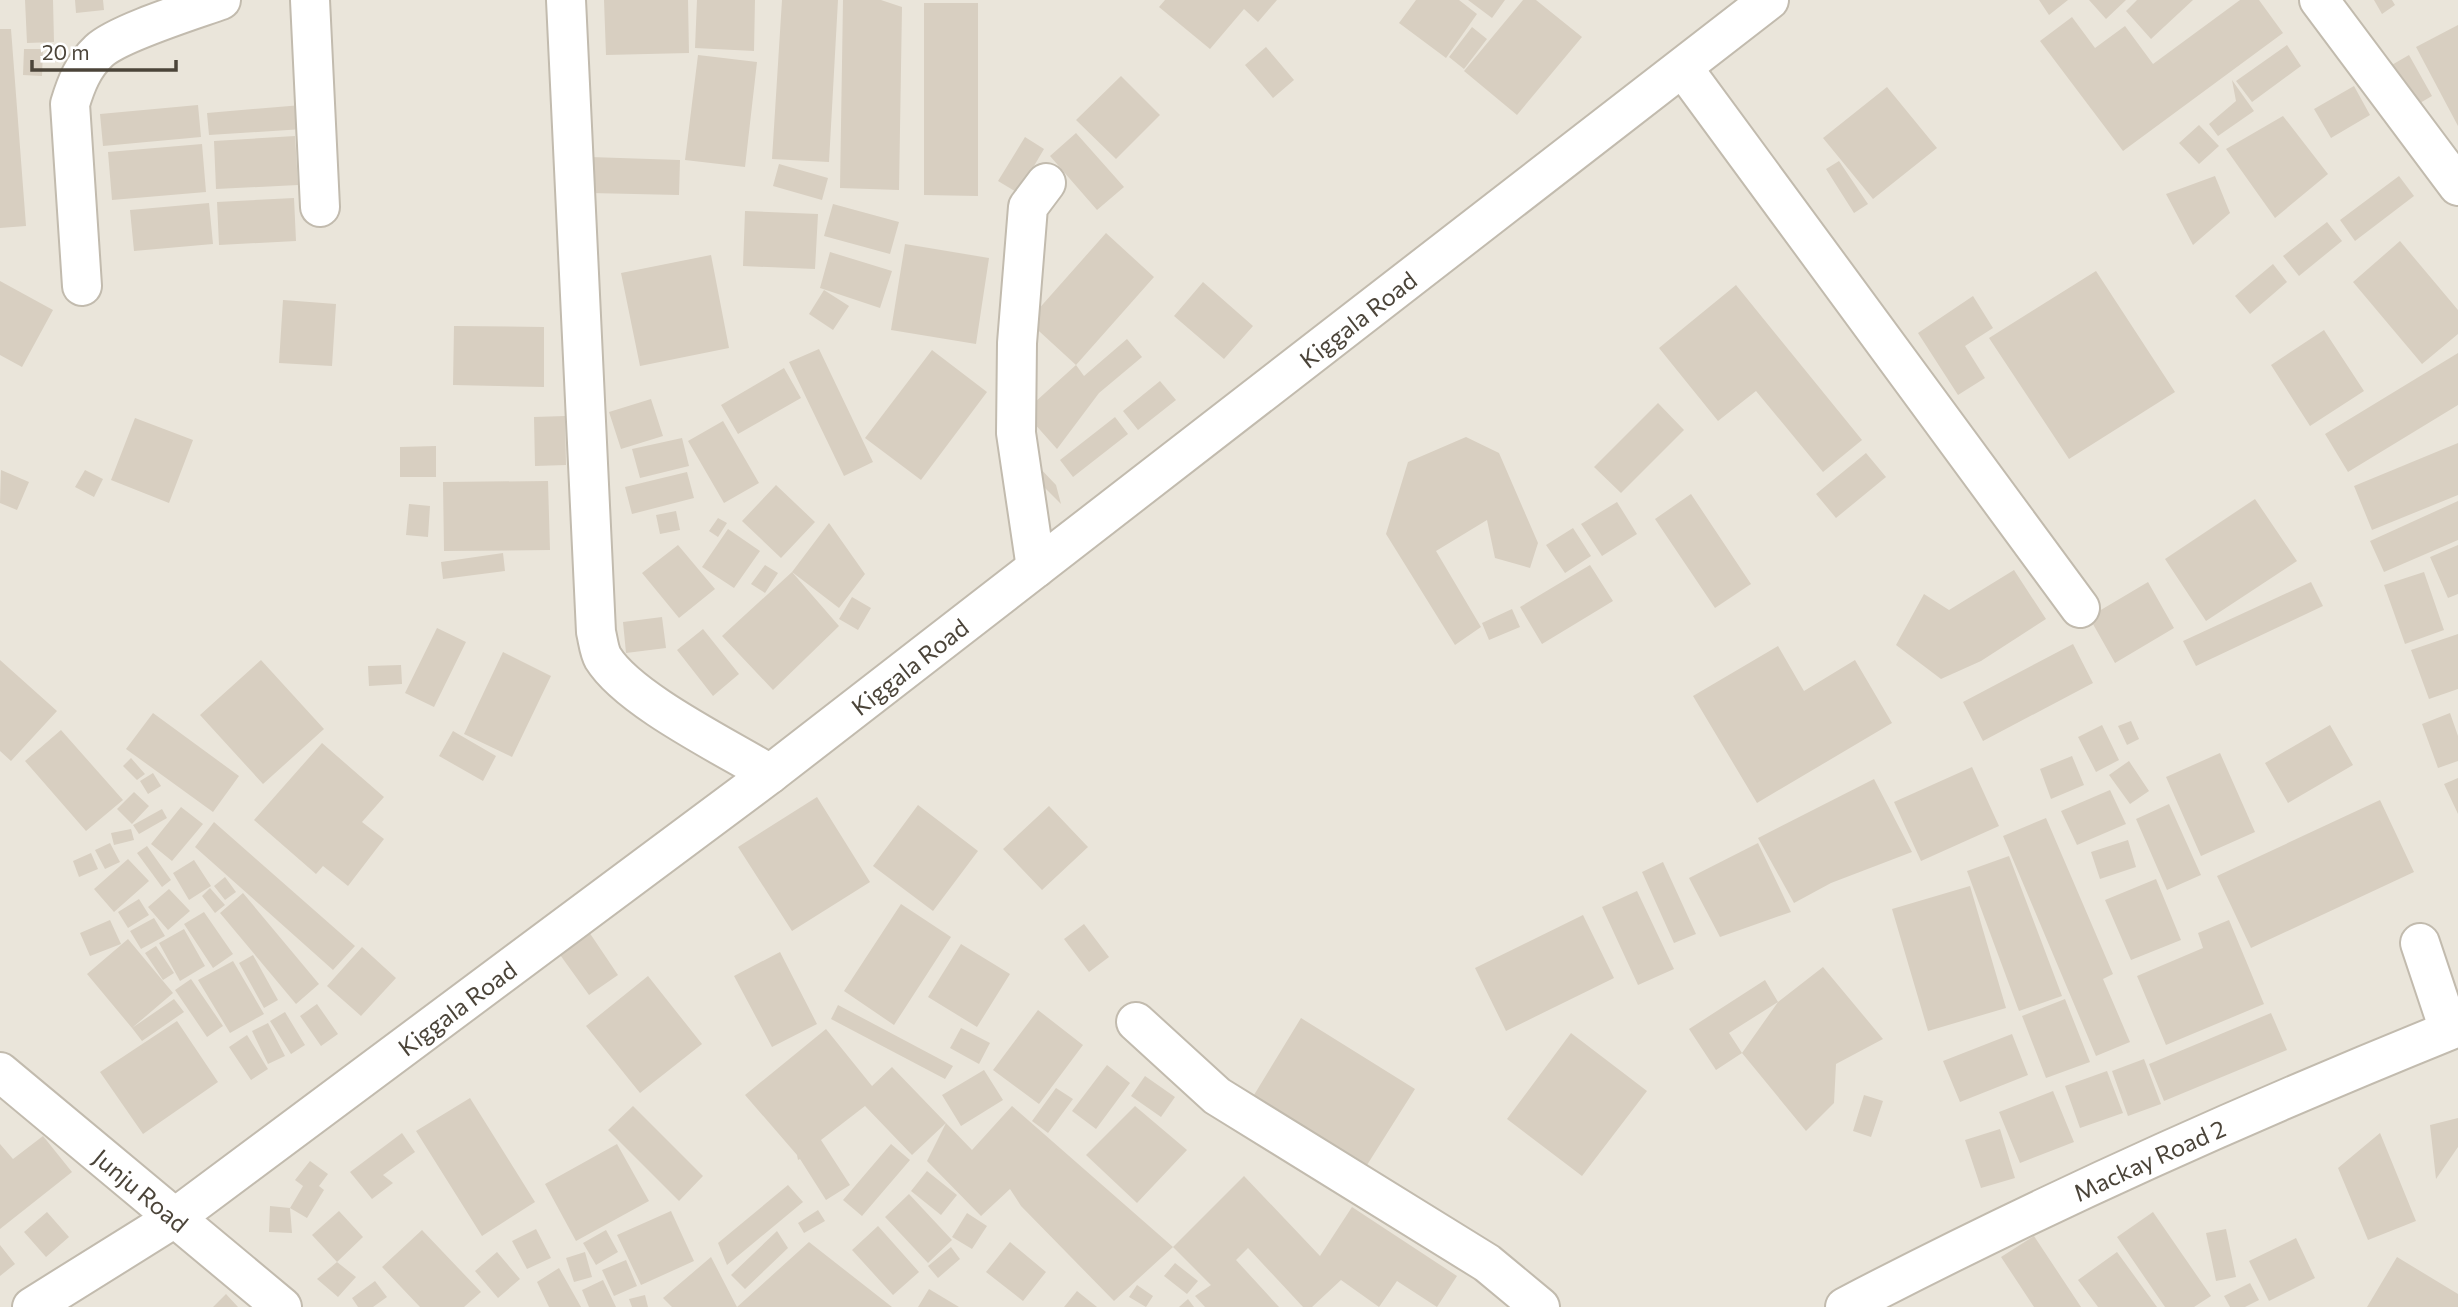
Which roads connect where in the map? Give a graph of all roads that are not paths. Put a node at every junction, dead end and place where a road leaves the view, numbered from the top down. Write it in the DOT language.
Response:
graph roads {
  1 [pos="221,0"];
  2 [pos="310,0"];
  3 [pos="566,0"];
  4 [pos="1769,0"];
  5 [pos="2319,0"];
  6 [pos="1683,68"];
  7 [pos="1046,183"];
  8 [pos="2458,186"];
  9 [pos="320,207"];
  10 [pos="82,286"];
  11 [pos="1036,568"];
  12 [pos="2080,608"];
  13 [pos="770,774"];
  14 [pos="2420,943"];
  15 [pos="1136,1022"];
  16 [pos="2454,1029"];
  17 [pos="0,1072"];
  18 [pos="173,1219"];
  19 [pos="32,1307"];
  20 [pos="282,1307"];
  21 [pos="1540,1307"];
  22 [pos="1845,1307"];
  1 -- 10 [label="street"];
  2 -- 9 [label="street"];
  3 -- 13 [label="street"];
  4 -- 6 [label="street, Kiggala Road"];
  5 -- 8 [label="street"];
  6 -- 11 [label="street, Kiggala Road"];
  6 -- 12 [label="street"];
  7 -- 11 [label="street"];
  11 -- 13 [label="street, Kiggala Road"];
  13 -- 18 [label="street, Kiggala Road"];
  14 -- 16 [label="street"];
  15 -- 21 [label="street"];
  16 -- 22 [label="street, Mackay Road 2"];
  17 -- 18 [label="street, Junju Road"];
  18 -- 19 [label="street, Kiggala Road"];
  18 -- 20 [label="street, Junju Road"];
}
